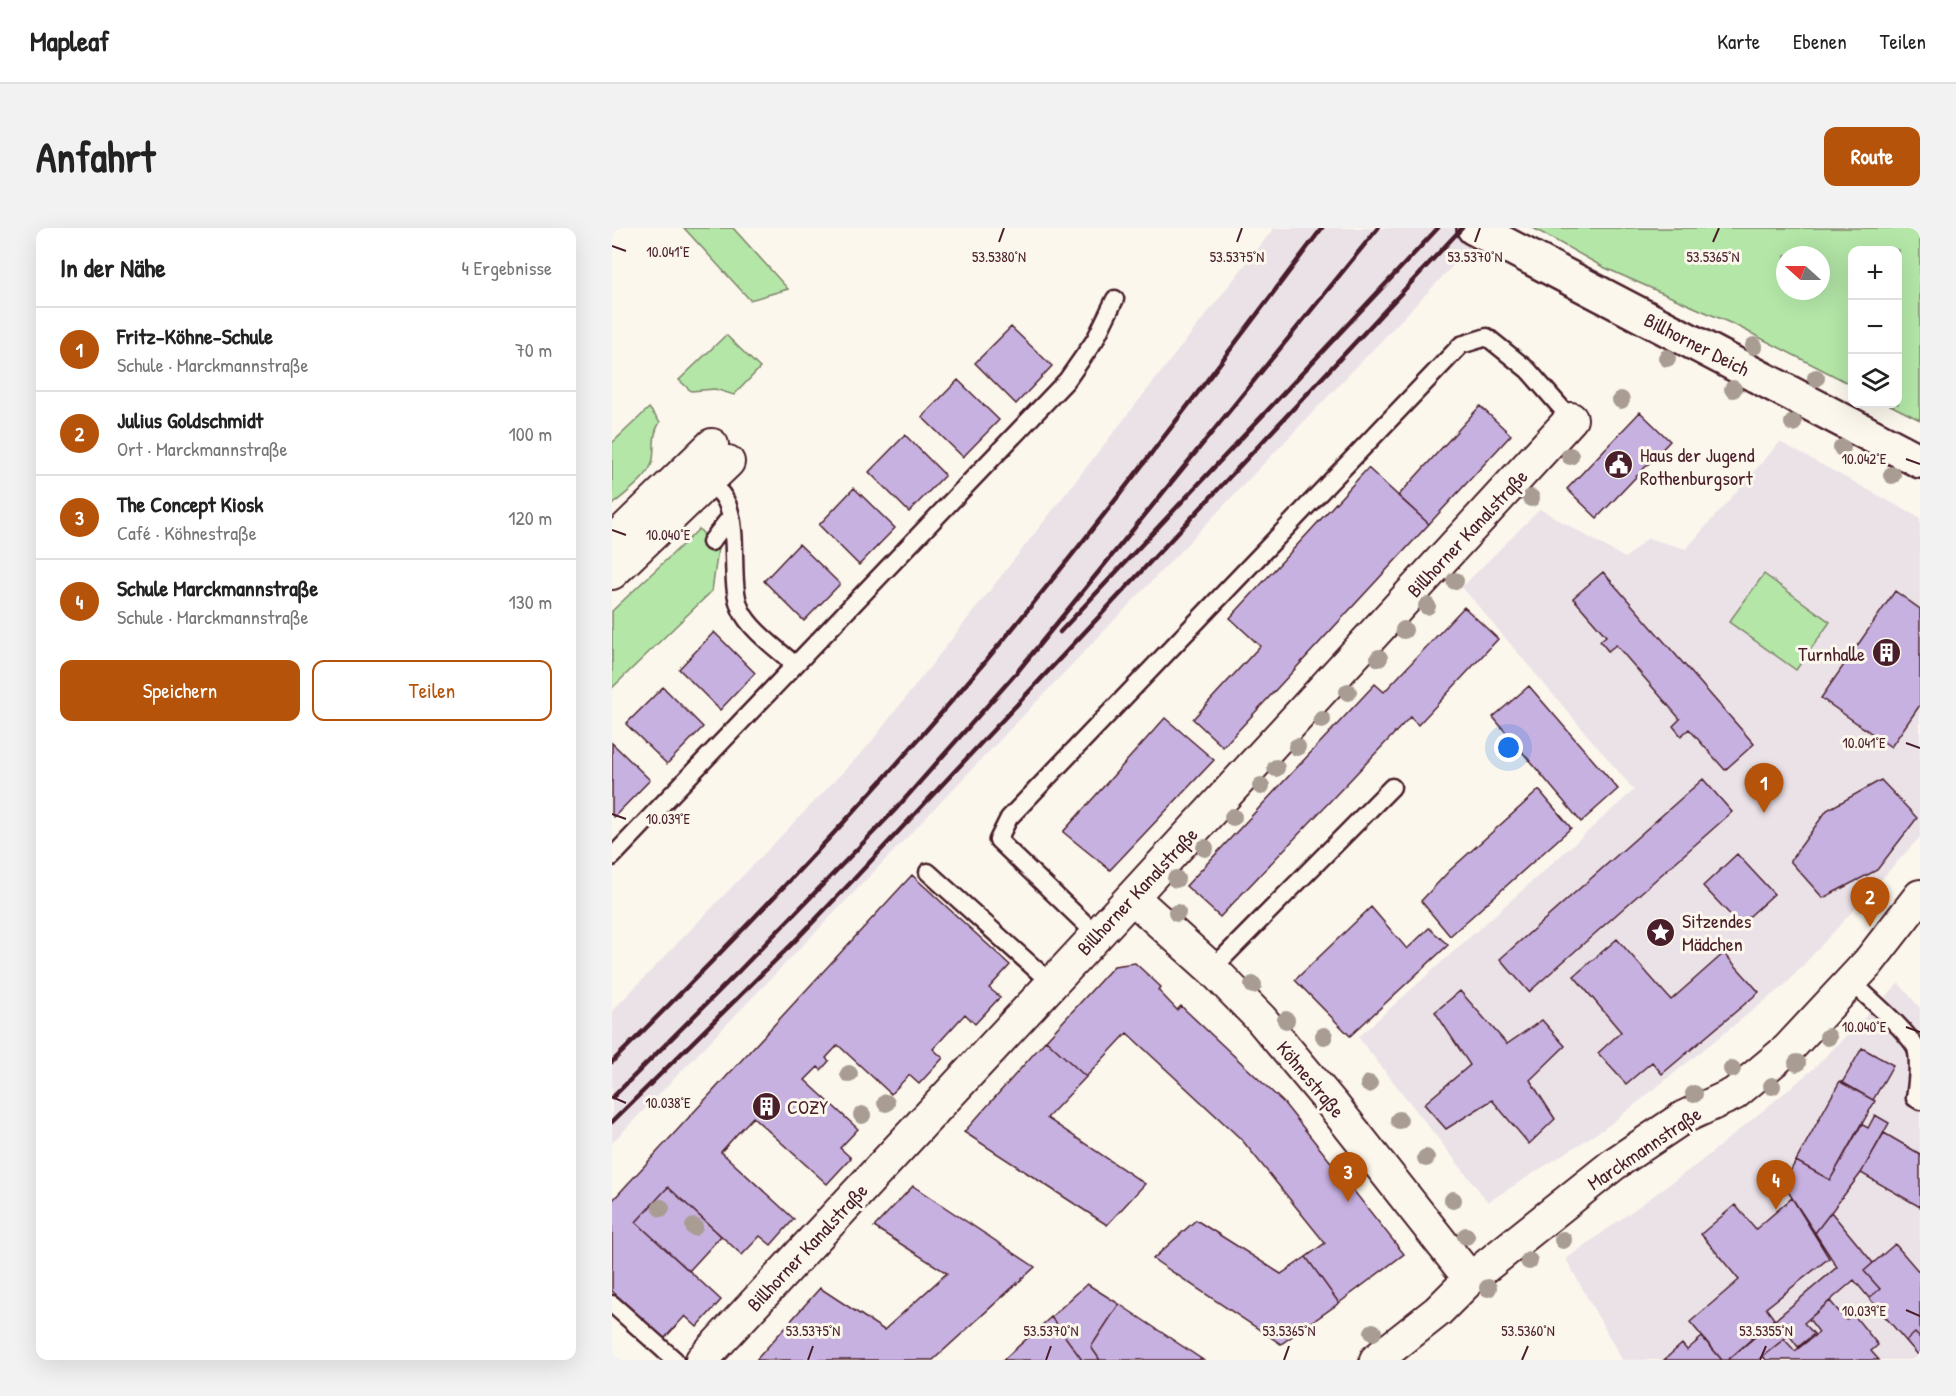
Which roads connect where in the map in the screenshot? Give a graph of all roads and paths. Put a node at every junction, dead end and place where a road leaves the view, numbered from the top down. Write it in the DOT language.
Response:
graph roads {
  1 [pos="1474,228"];
  2 [pos="1115,299"];
  3 [pos="1571,419"];
  4 [pos="1920,460"];
  5 [pos="706,467"];
  6 [pos="731,516"];
  7 [pos="612,542"];
  8 [pos="711,542"];
  9 [pos="612,573"];
  10 [pos="795,665"];
  11 [pos="1392,787"];
  12 [pos="612,857"];
  13 [pos="928,872"];
  14 [pos="1920,896"];
  15 [pos="1132,897"];
  16 [pos="1097,935"];
  17 [pos="1212,969"];
  18 [pos="1851,981"];
  19 [pos="1051,983"];
  20 [pos="1920,1101"];
  21 [pos="1470,1279"];
  22 [pos="612,1304"];
  23 [pos="675,1360"];
  24 [pos="702,1360"];
  25 [pos="1376,1360"];
  1 -- 4 [label="street, Billhorner Deich"];
  2 -- 10 [label="lane"];
  3 -- 15 [label="street, Billhorner Kanalstraße"];
  3 -- 16 [label="lane"];
  5 -- 6 [label="lane"];
  5 -- 7 [label="street"];
  5 -- 9 [label="street"];
  6 -- 8 [label="lane"];
  6 -- 10 [label="lane"];
  10 -- 12 [label="lane"];
  11 -- 17 [label="lane"];
  13 -- 19 [label="lane"];
  14 -- 18 [label="street, Marckmannstraße"];
  15 -- 16 [label="street, Billhorner Kanalstraße"];
  15 -- 17 [label="street, Köhnestraße"];
  16 -- 19 [label="street, Billhorner Kanalstraße"];
  17 -- 21 [label="street, Köhnestraße"];
  18 -- 20 [label="lane"];
  18 -- 21 [label="street, Marckmannstraße"];
  19 -- 24 [label="street, Billhorner Kanalstraße"];
  21 -- 25 [label="street, Marckmannstraße"];
  22 -- 23 [label="lane"];
}
